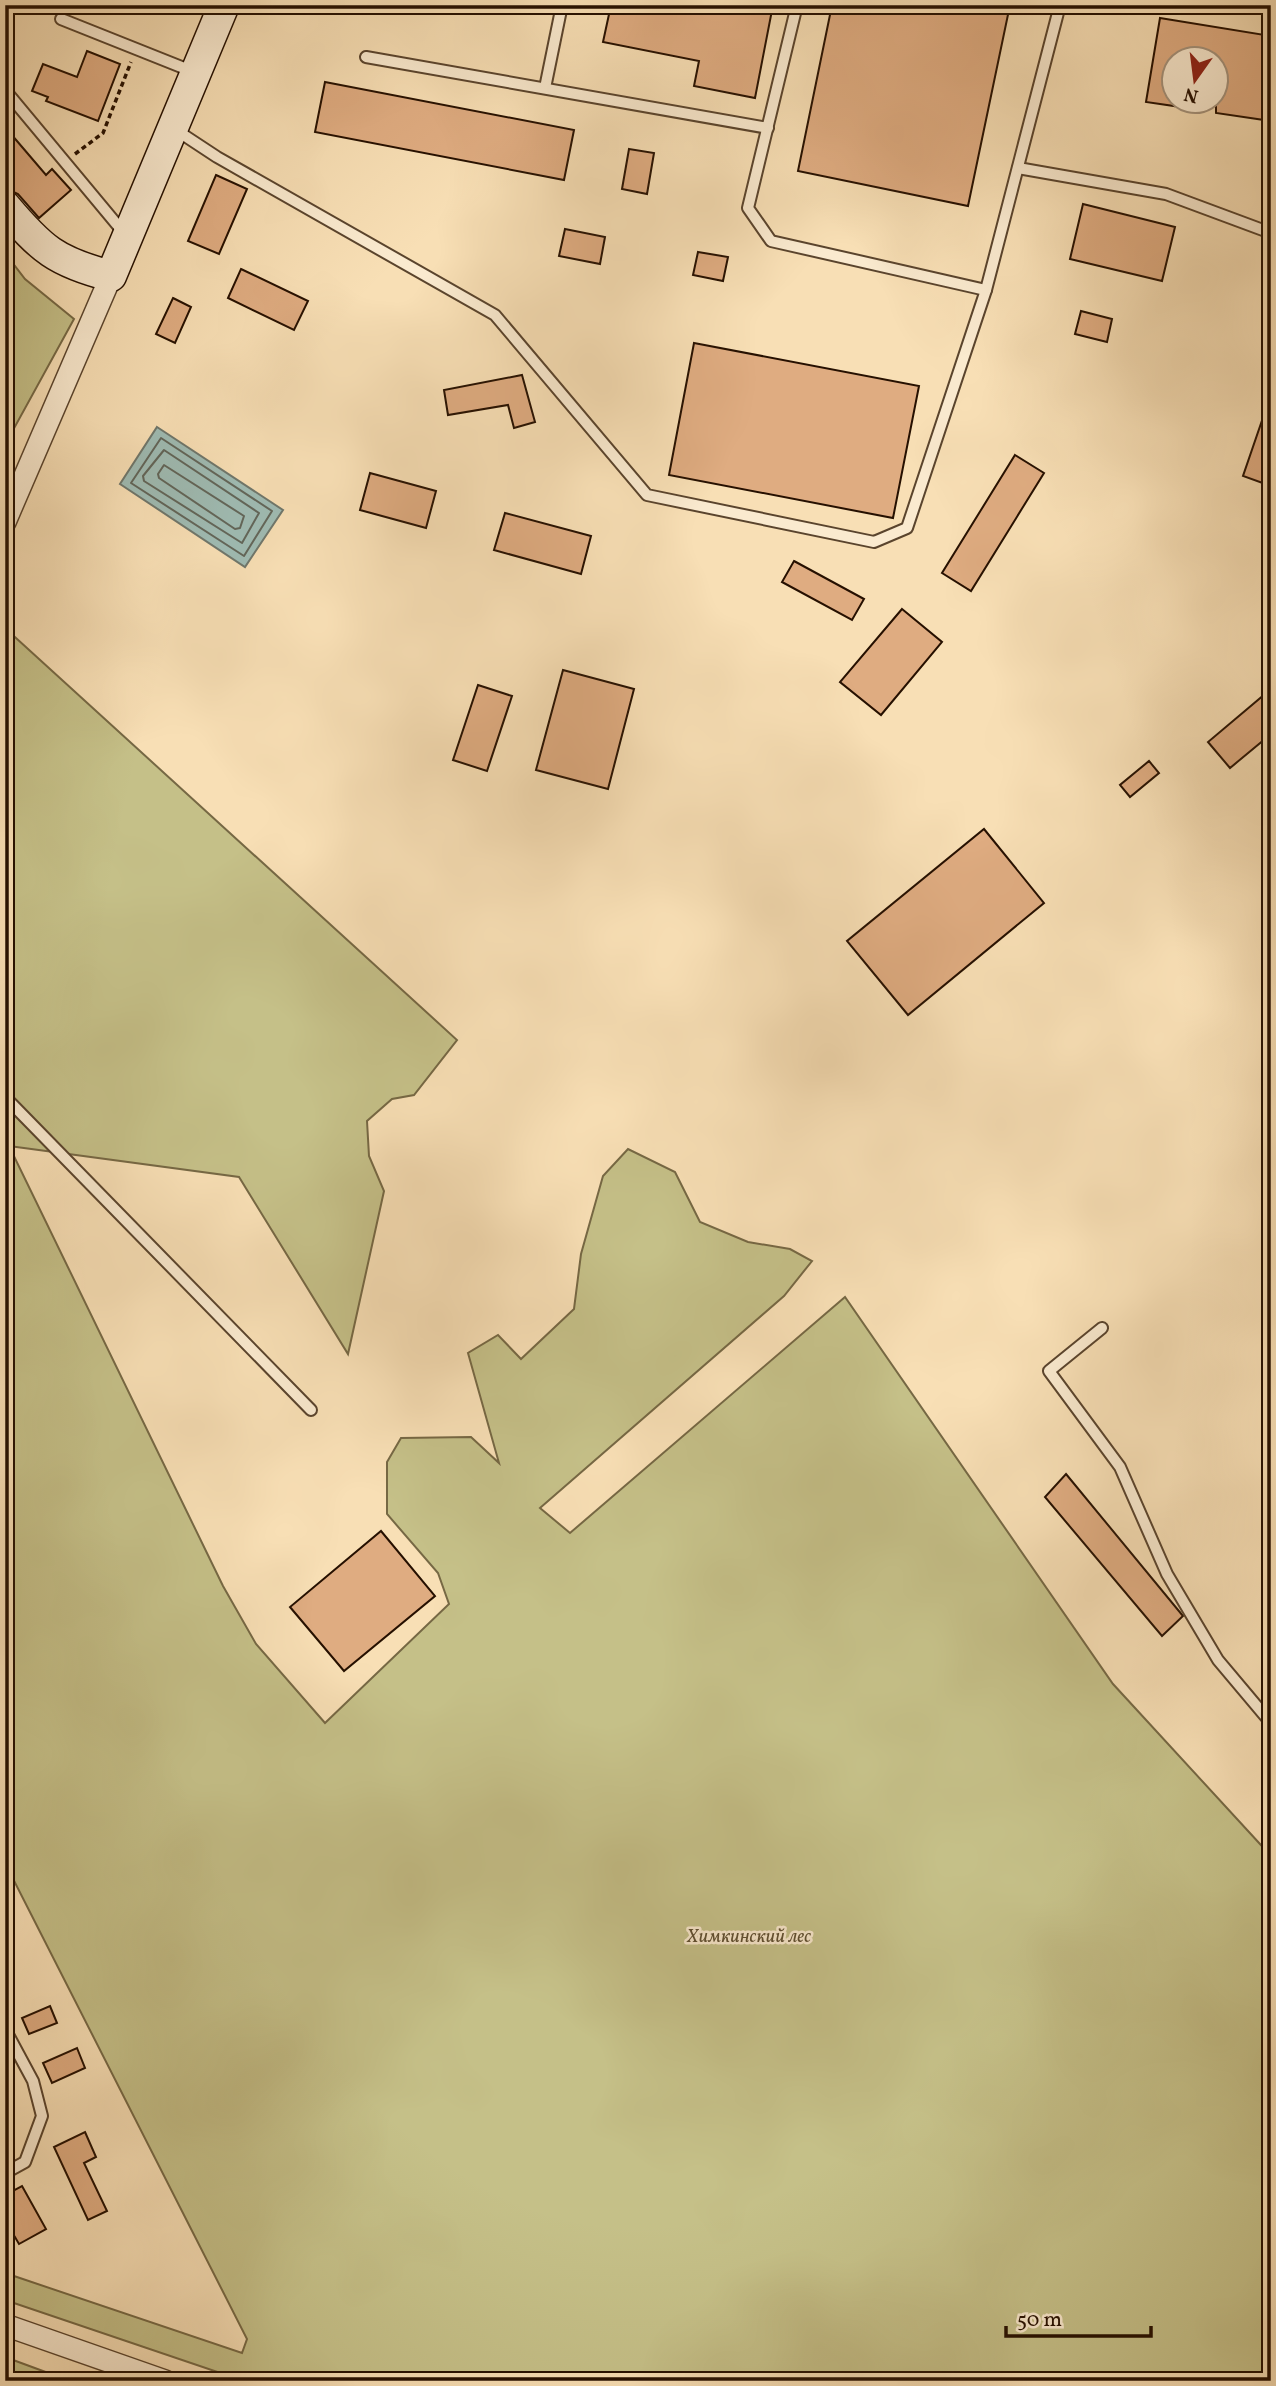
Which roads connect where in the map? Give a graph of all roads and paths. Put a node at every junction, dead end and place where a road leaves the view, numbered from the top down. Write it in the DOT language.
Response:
graph roads {
  1 [pos="224,5"];
  2 [pos="562,5"];
  3 [pos="797,5"];
  4 [pos="1060,5"];
  5 [pos="61,19"];
  6 [pos="136,49"];
  7 [pos="366,57"];
  8 [pos="196,73"];
  9 [pos="545,88"];
  10 [pos="5,90"];
  11 [pos="173,128"];
  12 [pos="768,128"];
  13 [pos="65,162"];
  14 [pos="1018,168"];
  15 [pos="5,206"];
  16 [pos="1271,233"];
  17 [pos="128,238"];
  18 [pos="111,275"];
  19 [pos="986,290"];
  20 [pos="5,522"];
  21 [pos="5,1097"];
  22 [pos="1102,1328"];
  23 [pos="312,1410"];
  24 [pos="1271,1723"];
  25 [pos="5,2029"];
  26 [pos="5,2173"];
  27 [pos="5,2326"];
  28 [pos="165,2381"];
  1 -- 8 [label="street"];
  2 -- 9 [label="lane"];
  3 -- 12 [label="lane"];
  4 -- 14 [label="lane"];
  5 -- 6 [label="lane"];
  6 -- 8 [label="lane"];
  6 -- 13 [label="path"];
  7 -- 9 [label="lane"];
  8 -- 11 [label="street"];
  9 -- 12 [label="lane"];
  10 -- 13 [label="lane"];
  11 -- 17 [label="street"];
  11 -- 19 [label="lane"];
  12 -- 19 [label="lane"];
  13 -- 17 [label="lane"];
  14 -- 16 [label="lane"];
  14 -- 19 [label="lane"];
  15 -- 18 [label="street"];
  17 -- 18 [label="street"];
  18 -- 20 [label="street"];
  21 -- 23 [label="lane"];
  22 -- 24 [label="lane"];
  25 -- 26 [label="lane"];
  27 -- 28 [label="street"];
}
